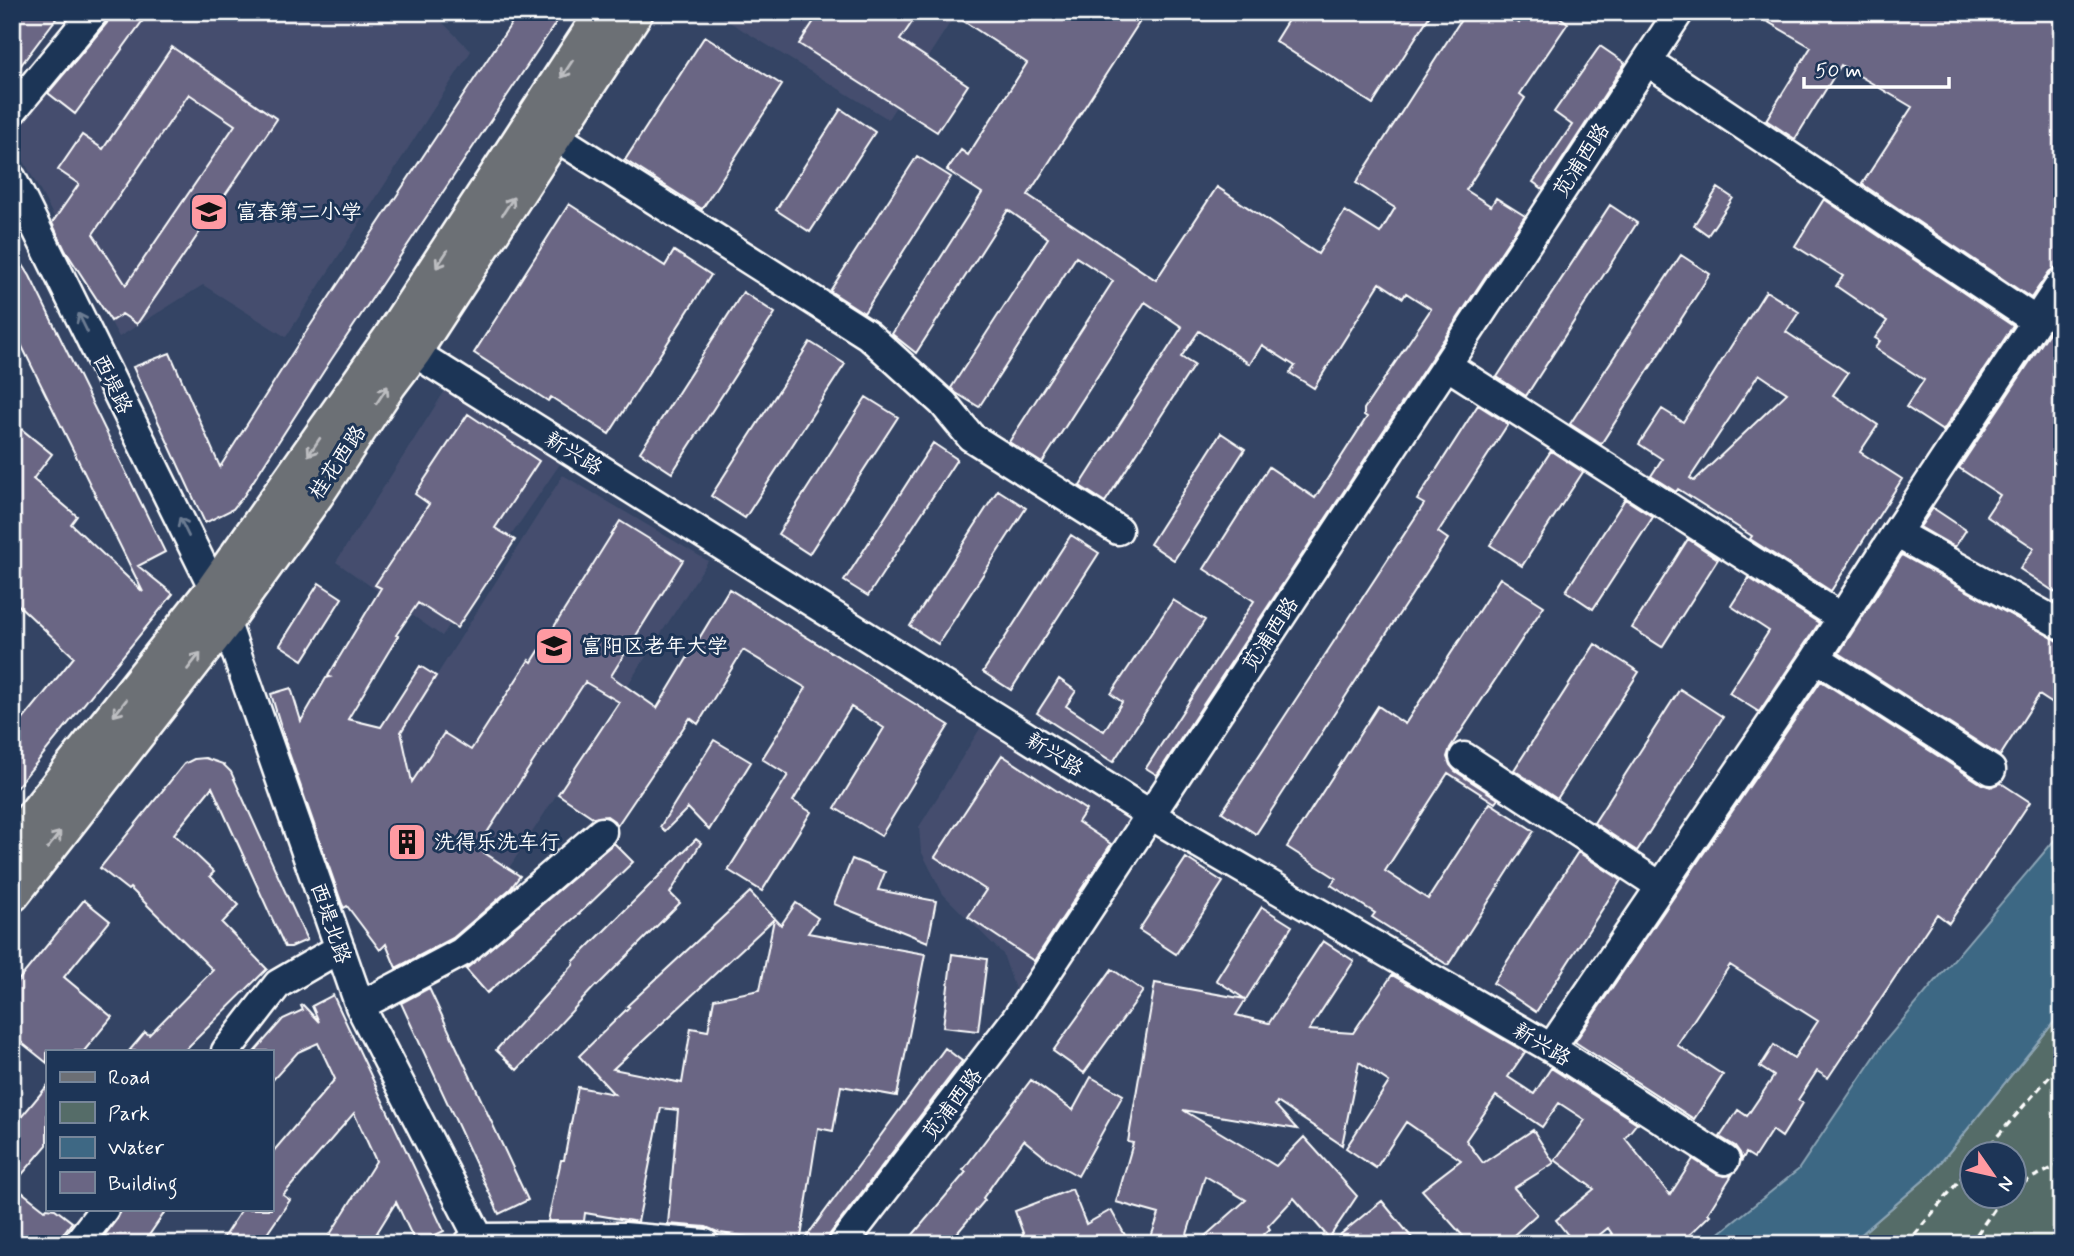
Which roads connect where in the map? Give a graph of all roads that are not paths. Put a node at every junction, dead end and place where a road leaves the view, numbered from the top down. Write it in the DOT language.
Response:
graph roads {
  1 [pos="94,12"];
  2 [pos="604,12"];
  3 [pos="635,12"];
  4 [pos="1679,12"];
  5 [pos="1698,12"];
  6 [pos="1659,69"];
  7 [pos="12,111"];
  8 [pos="553,135"];
  9 [pos="12,179"];
  10 [pos="2062,282"];
  11 [pos="2036,321"];
  12 [pos="402,345"];
  13 [pos="1459,373"];
  14 [pos="1118,530"];
  15 [pos="1896,533"];
  16 [pos="214,589"];
  17 [pos="1842,618"];
  18 [pos="225,621"];
  19 [pos="2062,621"];
  20 [pos="1816,658"];
  21 [pos="1464,757"];
  22 [pos="1991,770"];
  23 [pos="1158,819"];
  24 [pos="601,832"];
  25 [pos="12,844"];
  26 [pos="1660,886"];
  27 [pos="12,894"];
  28 [pos="340,948"];
  29 [pos="360,1006"];
  30 [pos="1551,1048"];
  31 [pos="227,1050"];
  32 [pos="1725,1160"];
  33 [pos="103,1210"];
  34 [pos="477,1242"];
  35 [pos="77,1244"];
  36 [pos="705,1244"];
  37 [pos="843,1244"];
  38 [pos="863,1244"];
  1 -- 7 [label="street"];
  2 -- 12 [label="main road, 桂花西路, one-way"];
  3 -- 8 [label="main road, 桂花西路"];
  4 -- 23 [label="street, 苋浦西路"];
  5 -- 6 [label="street, 苋浦西路"];
  6 -- 11 [label="street"];
  6 -- 13 [label="street, 苋浦西路"];
  12 -- 8 [label="main road, 桂花西路, one-way"];
  8 -- 14 [label="street"];
  16 -- 9 [label="street, 西堤路, one-way"];
  10 -- 11 [label="street"];
  11 -- 15 [label="street"];
  12 -- 16 [label="main road, 桂花西路, one-way"];
  18 -- 12 [label="main road, 桂花西路, one-way"];
  12 -- 23 [label="street, 新兴路"];
  13 -- 17 [label="street"];
  13 -- 23 [label="street, 苋浦西路"];
  15 -- 17 [label="street"];
  15 -- 19 [label="street"];
  16 -- 18 [label="street, 西堤北路"];
  16 -- 25 [label="main road, 桂花西路, one-way"];
  17 -- 20 [label="street"];
  27 -- 18 [label="main road, 桂花西路, one-way"];
  18 -- 28 [label="street, 西堤北路"];
  20 -- 22 [label="street"];
  20 -- 26 [label="street"];
  21 -- 26 [label="street"];
  23 -- 30 [label="street, 新兴路"];
  23 -- 37 [label="street, 苋浦西路"];
  23 -- 38 [label="street, 苋浦西路"];
  24 -- 29 [label="street"];
  26 -- 30 [label="street"];
  28 -- 29 [label="street, 西堤北路"];
  28 -- 31 [label="street"];
  29 -- 34 [label="street, 西堤北路"];
  30 -- 32 [label="street, 新兴路"];
  33 -- 35 [label="street"];
  34 -- 36 [label="street"];
}
